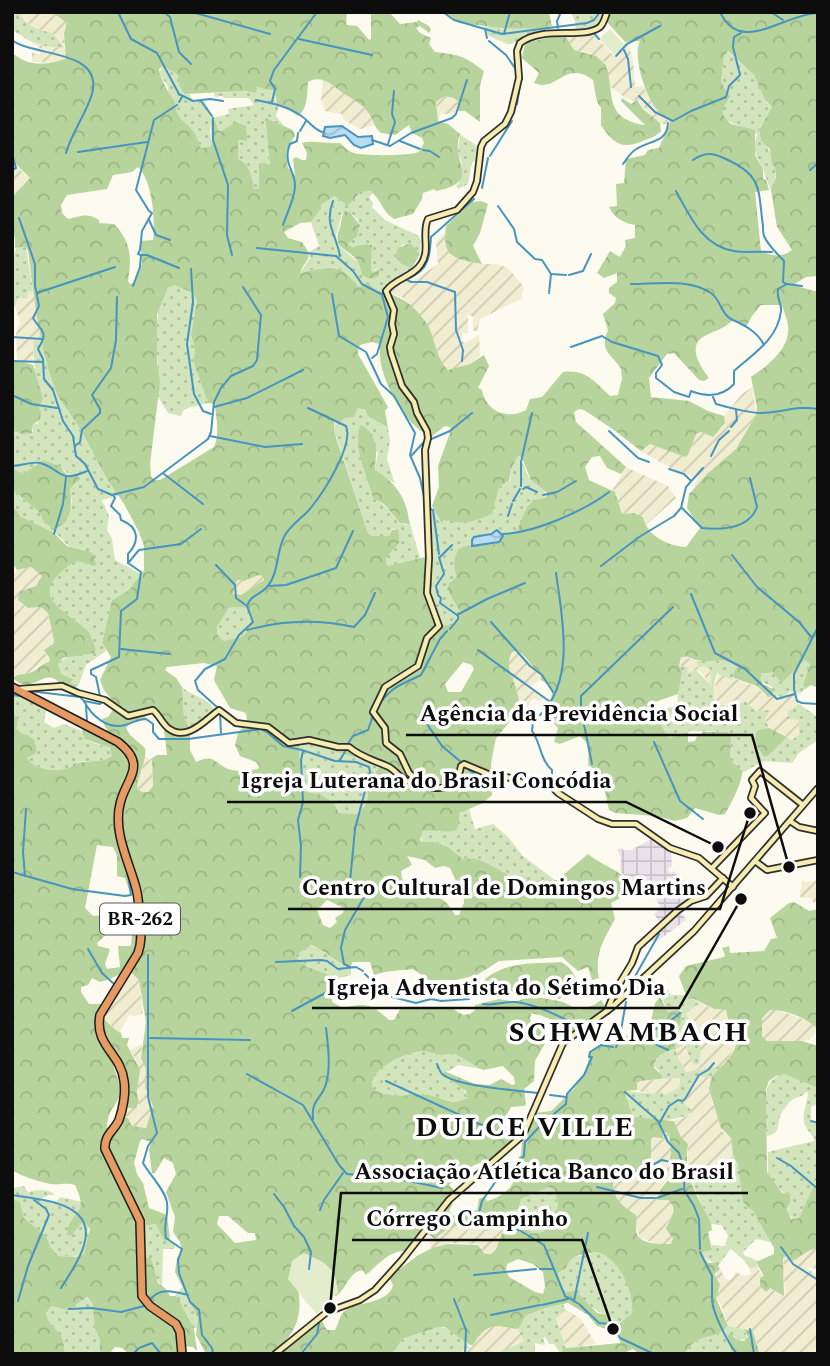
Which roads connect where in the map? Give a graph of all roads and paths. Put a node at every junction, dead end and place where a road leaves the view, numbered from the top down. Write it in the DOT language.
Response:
graph roads {
  1 [pos="607,12"];
  2 [pos="15,688"];
  3 [pos="28,691"];
  4 [pos="424,786"];
  5 [pos="818,788"];
  6 [pos="803,805"];
  7 [pos="790,821"];
  8 [pos="818,831"];
  9 [pos="818,860"];
  10 [pos="755,861"];
  11 [pos="712,868"];
  12 [pos="723,878"];
  13 [pos="735,885"];
  14 [pos="611,1000"];
  15 [pos="617,1003"];
  16 [pos="607,1012"];
  17 [pos="113,1168"];
  18 [pos="118,1189"];
  19 [pos="182,1354"];
  20 [pos="275,1354"];
  1 -- 4 [label="main road"];
  2 -- 3 [label="highway, BR-262"];
  3 -- 4 [label="main road"];
  3 -- 17 [label="highway, BR-262"];
  4 -- 11 [label="main road"];
  5 -- 6 [label="main road"];
  6 -- 7 [label="main road"];
  6 -- 11 [label="main road"];
  7 -- 8 [label="main road"];
  7 -- 10 [label="main road"];
  9 -- 10 [label="main road"];
  10 -- 13 [label="main road"];
  11 -- 12 [label="main road"];
  12 -- 13 [label="main road"];
  12 -- 14 [label="main road"];
  13 -- 15 [label="main road"];
  14 -- 15 [label="main road"];
  14 -- 16 [label="main road"];
  15 -- 16 [label="main road"];
  16 -- 20 [label="main road"];
  17 -- 18 [label="highway"];
  17 -- 19 [label="highway, BR-262"];
}
